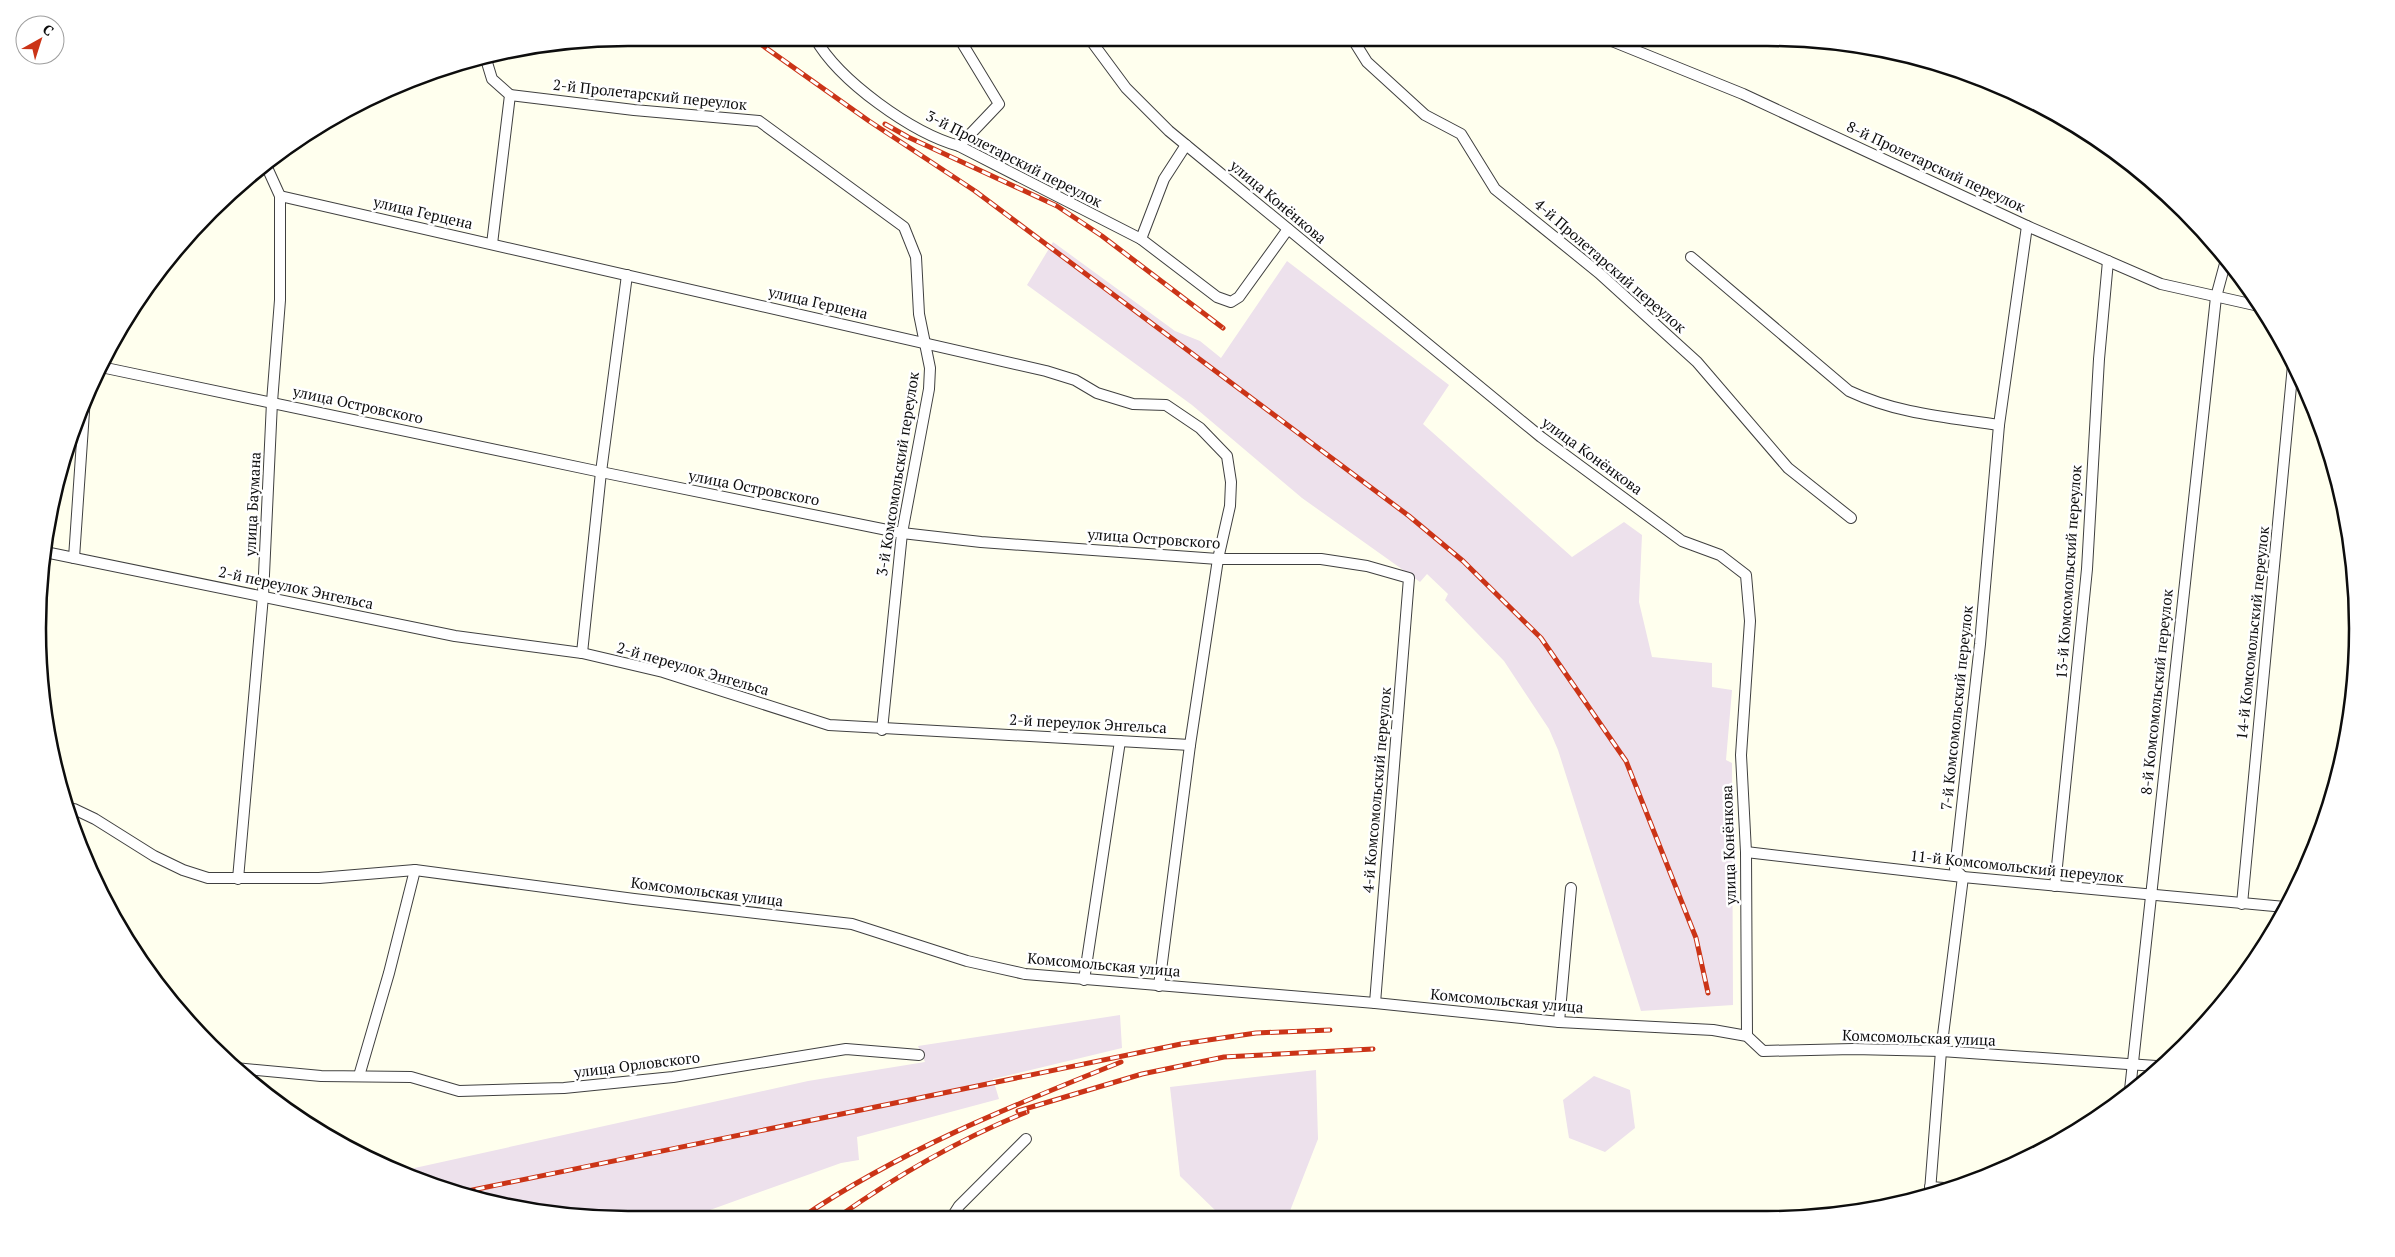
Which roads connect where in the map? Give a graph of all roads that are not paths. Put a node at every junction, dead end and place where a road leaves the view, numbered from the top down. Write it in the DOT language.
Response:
graph roads {
  1 [pos="821,46"];
  2 [pos="964,46"];
  3 [pos="1095,46"];
  4 [pos="1357,46"];
  5 [pos="1626,46"];
  6 [pos="487,64"];
  7 [pos="510,95"];
  8 [pos="1186,145"];
  9 [pos="958,146"];
  10 [pos="269,171"];
  11 [pos="280,196"];
  12 [pos="2027,226"];
  13 [pos="1288,229"];
  14 [pos="1140,239"];
  15 [pos="492,244"];
  16 [pos="1691,257"];
  17 [pos="2108,261"];
  18 [pos="2224,269"];
  19 [pos="627,276"];
  20 [pos="2216,297"];
  21 [pos="2250,304"];
  22 [pos="923,342"];
  23 [pos="108,368"];
  24 [pos="2292,378"];
  25 [pos="272,402"];
  26 [pos="1999,425"];
  27 [pos="83,426"];
  28 [pos="601,472"];
  29 [pos="1851,518"];
  30 [pos="902,533"];
  31 [pos="51,553"];
  32 [pos="74,558"];
  33 [pos="1218,559"];
  34 [pos="1409,578"];
  35 [pos="263,596"];
  36 [pos="582,653"];
  37 [pos="882,730"];
  38 [pos="1120,741"];
  39 [pos="1190,745"];
  40 [pos="75,810"];
  41 [pos="1746,852"];
  42 [pos="415,870"];
  43 [pos="1963,878"];
  44 [pos="238,879"];
  45 [pos="2055,886"];
  46 [pos="1571,888"];
  47 [pos="2151,895"];
  48 [pos="2242,904"];
  49 [pos="2278,907"];
  50 [pos="1084,980"];
  51 [pos="1159,986"];
  52 [pos="1375,1003"];
  53 [pos="1559,1022"];
  54 [pos="1747,1036"];
  55 [pos="1941,1051"];
  56 [pos="918,1055"];
  57 [pos="2132,1065"];
  58 [pos="2150,1066"];
  59 [pos="249,1069"];
  60 [pos="360,1076"];
  61 [pos="2131,1082"];
  62 [pos="1026,1139"];
  63 [pos="1930,1187"];
  64 [pos="956,1211"];
  1 -- 9 [label="street, 3-й Пролетарский переулок"];
  2 -- 9 [label="street"];
  3 -- 8 [label="street, улица Конёнкова"];
  4 -- 29 [label="street, 4-й Пролетарский переулок"];
  5 -- 12 [label="street, 8-й Пролетарский переулок"];
  6 -- 7 [label="street"];
  7 -- 15 [label="street"];
  7 -- 22 [label="street, 2-й Пролетарский переулок"];
  8 -- 13 [label="street, улица Конёнкова"];
  8 -- 14 [label="street"];
  9 -- 14 [label="street, 3-й Пролетарский переулок"];
  10 -- 11 [label="street, улица Баумана"];
  11 -- 15 [label="street, улица Герцена"];
  11 -- 25 [label="street, улица Баумана"];
  12 -- 17 [label="street, 8-й Пролетарский переулок"];
  12 -- 26 [label="street, 7-й Комсомольский переулок"];
  13 -- 14 [label="street, 3-й Пролетарский переулок"];
  13 -- 41 [label="street, улица Конёнкова"];
  15 -- 19 [label="street, улица Герцена"];
  16 -- 26 [label="street"];
  17 -- 20 [label="street, 8-й Пролетарский переулок"];
  17 -- 45 [label="street, 13-й Комсомольский переулок"];
  18 -- 20 [label="street, 8-й Комсомольский переулок"];
  19 -- 22 [label="street, улица Герцена"];
  19 -- 28 [label="street"];
  20 -- 21 [label="street, 8-й Пролетарский переулок"];
  20 -- 47 [label="street, 8-й Комсомольский переулок"];
  22 -- 30 [label="street, 3-й Комсомольский переулок"];
  22 -- 33 [label="street, улица Герцена"];
  23 -- 25 [label="street, улица Островского"];
  24 -- 48 [label="street, 14-й Комсомольский переулок"];
  25 -- 28 [label="street, улица Островского"];
  25 -- 35 [label="street, улица Баумана"];
  26 -- 43 [label="street, 7-й Комсомольский переулок"];
  27 -- 32 [label="street"];
  28 -- 30 [label="street, улица Островского"];
  28 -- 36 [label="street"];
  30 -- 33 [label="street, улица Островского"];
  30 -- 37 [label="street, 3-й Комсомольский переулок"];
  31 -- 32 [label="street, 2-й переулок Энгельса"];
  32 -- 35 [label="street, 2-й переулок Энгельса"];
  33 -- 34 [label="street, улица Островского"];
  33 -- 39 [label="street"];
  34 -- 52 [label="street, 4-й Комсомольский переулок"];
  35 -- 36 [label="street, 2-й переулок Энгельса"];
  35 -- 44 [label="street, улица Баумана"];
  36 -- 37 [label="street, 2-й переулок Энгельса"];
  37 -- 38 [label="street, 2-й переулок Энгельса"];
  38 -- 39 [label="street, 2-й переулок Энгельса"];
  38 -- 50 [label="street"];
  39 -- 51 [label="street"];
  40 -- 44 [label="street, Комсомольская улица"];
  41 -- 43 [label="street, 11-й Комсомольский переулок"];
  41 -- 54 [label="street, улица Конёнкова"];
  42 -- 44 [label="street, Комсомольская улица"];
  42 -- 50 [label="street, Комсомольская улица"];
  42 -- 60 [label="street"];
  43 -- 45 [label="street, 11-й Комсомольский переулок"];
  43 -- 55 [label="street, 7-й Комсомольский переулок"];
  45 -- 47 [label="street, 11-й Комсомольский переулок"];
  46 -- 53 [label="street"];
  47 -- 48 [label="street, 11-й Комсомольский переулок"];
  47 -- 57 [label="street, 8-й Комсомольский переулок"];
  48 -- 49 [label="street, 11-й Комсомольский переулок"];
  50 -- 51 [label="street, Комсомольская улица"];
  51 -- 52 [label="street, Комсомольская улица"];
  52 -- 53 [label="street, Комсомольская улица"];
  53 -- 54 [label="street, Комсомольская улица"];
  54 -- 55 [label="street, Комсомольская улица"];
  55 -- 57 [label="street, Комсомольская улица"];
  55 -- 63 [label="street, 7-й Комсомольский переулок"];
  56 -- 60 [label="street, улица Орловского"];
  57 -- 58 [label="street, Комсомольская улица"];
  57 -- 61 [label="street, 8-й Комсомольский переулок"];
  59 -- 60 [label="street, улица Орловского"];
  62 -- 64 [label="street"];
}
